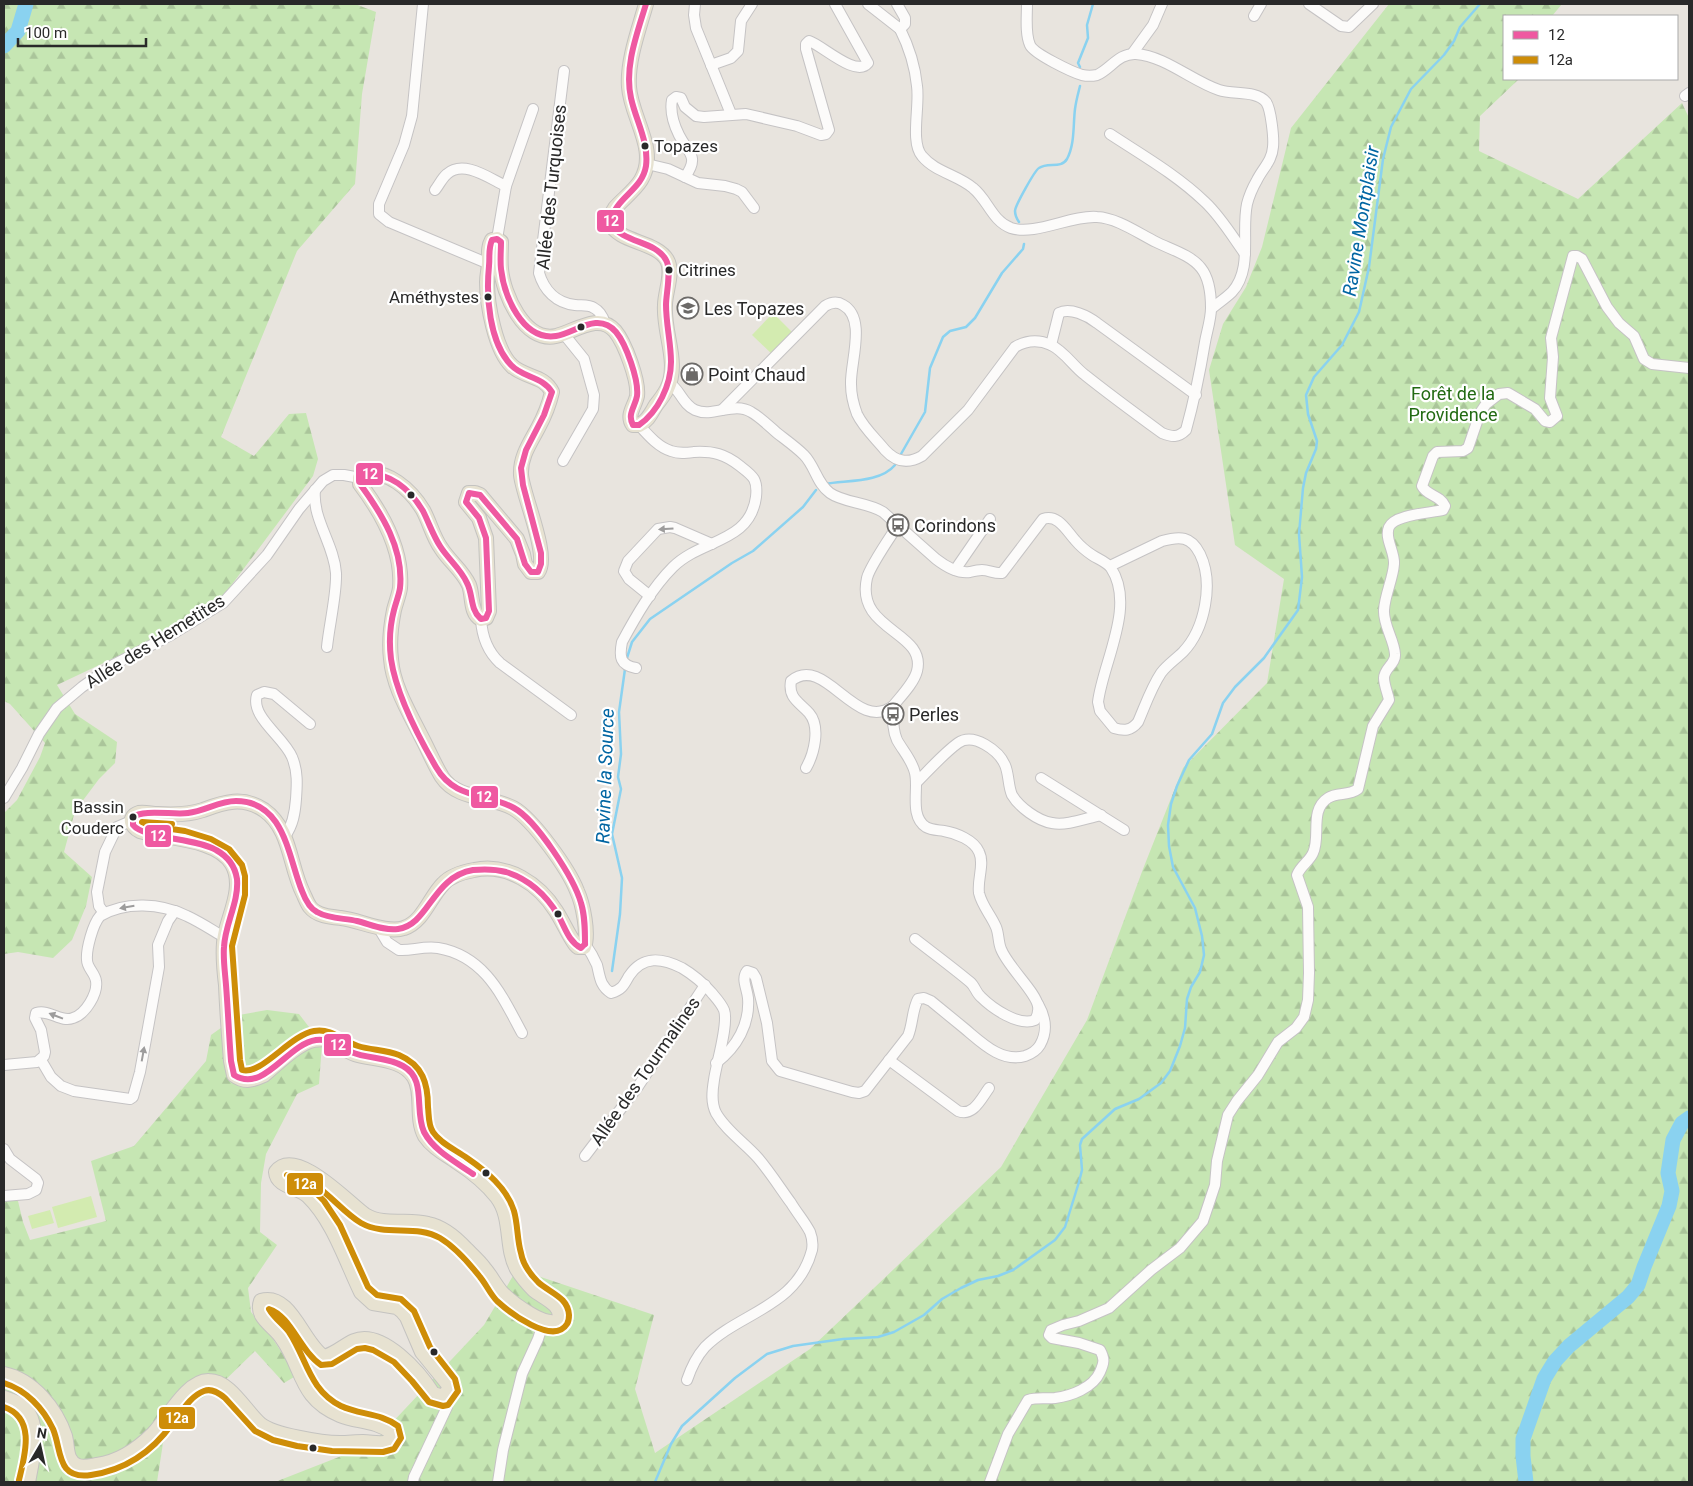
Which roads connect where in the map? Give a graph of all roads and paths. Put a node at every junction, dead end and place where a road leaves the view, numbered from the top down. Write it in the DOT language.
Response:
graph roads {
  1 [pos="423,4"];
  2 [pos="695,4"];
  3 [pos="752,4"];
  4 [pos="835,4"];
  5 [pos="868,4"];
  6 [pos="897,4"];
  7 [pos="1027,4"];
  8 [pos="1162,4"];
  9 [pos="1261,4"];
  10 [pos="1310,4"];
  11 [pos="1373,4"];
  12 [pos="644,5"];
  13 [pos="1254,16"];
  14 [pos="900,29"];
  15 [pos="1132,54"];
  16 [pos="711,65"];
  17 [pos="564,71"];
  18 [pos="533,109"];
  19 [pos="731,114"];
  20 [pos="1110,134"];
  21 [pos="647,164"];
  22 [pos="685,177"];
  23 [pos="506,186"];
  24 [pos="435,190"];
  25 [pos="754,208"];
  26 [pos="497,239"];
  27 [pos="1245,254"];
  28 [pos="489,264"];
  29 [pos="1211,309"];
  30 [pos="605,323"];
  31 [pos="563,333"];
  32 [pos="1051,345"];
  33 [pos="1689,368"];
  34 [pos="669,383"];
  35 [pos="1196,395"];
  36 [pos="722,410"];
  37 [pos="639,425"];
  38 [pos="563,461"];
  39 [pos="360,478"];
  40 [pos="315,490"];
  41 [pos="990,519"];
  42 [pos="898,525"];
  43 [pos="712,544"];
  44 [pos="1110,566"];
  45 [pos="955,570"];
  46 [pos="650,596"];
  47 [pos="481,619"];
  48 [pos="326,647"];
  49 [pos="636,668"];
  50 [pos="894,706"];
  51 [pos="571,715"];
  52 [pos="310,724"];
  53 [pos="806,768"];
  54 [pos="1041,778"];
  55 [pos="916,782"];
  56 [pos="4,798"];
  57 [pos="1101,815"];
  58 [pos="131,821"];
  59 [pos="1124,830"];
  60 [pos="285,836"];
  61 [pos="175,911"];
  62 [pos="104,913"];
  63 [pos="378,926"];
  64 [pos="224,937"];
  65 [pos="915,939"];
  66 [pos="585,944"];
  67 [pos="705,985"];
  68 [pos="1038,1004"];
  69 [pos="522,1033"];
  70 [pos="42,1060"];
  71 [pos="889,1060"];
  72 [pos="716,1063"];
  73 [pos="4,1065"];
  74 [pos="989,1088"];
  75 [pos="4,1149"];
  76 [pos="585,1156"];
  77 [pos="4,1196"];
  78 [pos="544,1321"];
  79 [pos="4,1374"];
  80 [pos="687,1380"];
  81 [pos="444,1397"];
  82 [pos="4,1398"];
  83 [pos="28,1482"];
  84 [pos="413,1482"];
  85 [pos="498,1482"];
  86 [pos="990,1482"];
  1 -- 28 [label="street"];
  2 -- 16 [label="street"];
  3 -- 16 [label="street"];
  4 -- 19 [label="street"];
  5 -- 14 [label="street"];
  6 -- 14 [label="street"];
  7 -- 15 [label="street"];
  8 -- 15 [label="street"];
  9 -- 13 [label="street"];
  10 -- 11 [label="street"];
  12 -- 21 [label="main road"];
  14 -- 29 [label="street"];
  15 -- 27 [label="street"];
  16 -- 19 [label="street"];
  17 -- 30 [label="street, Allée des Turquoises"];
  18 -- 23 [label="street"];
  19 -- 22 [label="street"];
  20 -- 27 [label="street"];
  21 -- 22 [label="street"];
  21 -- 34 [label="main road"];
  22 -- 25 [label="street"];
  23 -- 24 [label="street"];
  23 -- 26 [label="street"];
  26 -- 28 [label="main road"];
  26 -- 31 [label="main road"];
  27 -- 29 [label="street"];
  28 -- 47 [label="main road"];
  29 -- 35 [label="street"];
  30 -- 31 [label="main road"];
  30 -- 37 [label="main road"];
  31 -- 38 [label="street"];
  32 -- 35 [label="street"];
  32 -- 35 [label="street"];
  32 -- 36 [label="street"];
  33 -- 86 [label="street"];
  34 -- 36 [label="street"];
  34 -- 37 [label="main road"];
  36 -- 42 [label="street"];
  37 -- 43 [label="street"];
  39 -- 40 [label="street, Allée des Hemetites"];
  39 -- 47 [label="main road"];
  39 -- 66 [label="main road"];
  40 -- 48 [label="street"];
  40 -- 56 [label="street, Allée des Hemetites"];
  41 -- 45 [label="street"];
  42 -- 45 [label="street"];
  42 -- 50 [label="street"];
  43 -- 46 [label="street"];
  43 -- 46 [label="street, one-way"];
  44 -- 44 [label="street"];
  44 -- 45 [label="street"];
  46 -- 49 [label="street"];
  47 -- 51 [label="street"];
  50 -- 53 [label="street"];
  50 -- 55 [label="street"];
  52 -- 60 [label="street"];
  54 -- 57 [label="street"];
  55 -- 57 [label="street"];
  55 -- 68 [label="street"];
  57 -- 59 [label="street"];
  58 -- 60 [label="main road"];
  58 -- 62 [label="street"];
  58 -- 64 [label="main road"];
  60 -- 63 [label="main road"];
  61 -- 62 [label="street, one-way"];
  61 -- 64 [label="street"];
  70 -- 61 [label="street, one-way"];
  62 -- 70 [label="street, one-way"];
  63 -- 66 [label="main road"];
  63 -- 69 [label="street"];
  64 -- 78 [label="main road"];
  65 -- 68 [label="street"];
  66 -- 67 [label="street, Allée des Tourmalines"];
  67 -- 72 [label="street, Allée des Tourmalines"];
  67 -- 76 [label="street, Allée des Tourmalines"];
  68 -- 71 [label="street"];
  70 -- 73 [label="street"];
  71 -- 72 [label="street"];
  71 -- 74 [label="street"];
  72 -- 80 [label="street, Allée des Tourmalines"];
  75 -- 77 [label="street"];
  78 -- 81 [label="main road"];
  78 -- 85 [label="street"];
  79 -- 81 [label="main road"];
  81 -- 84 [label="street"];
  82 -- 83 [label="main road"];
}
